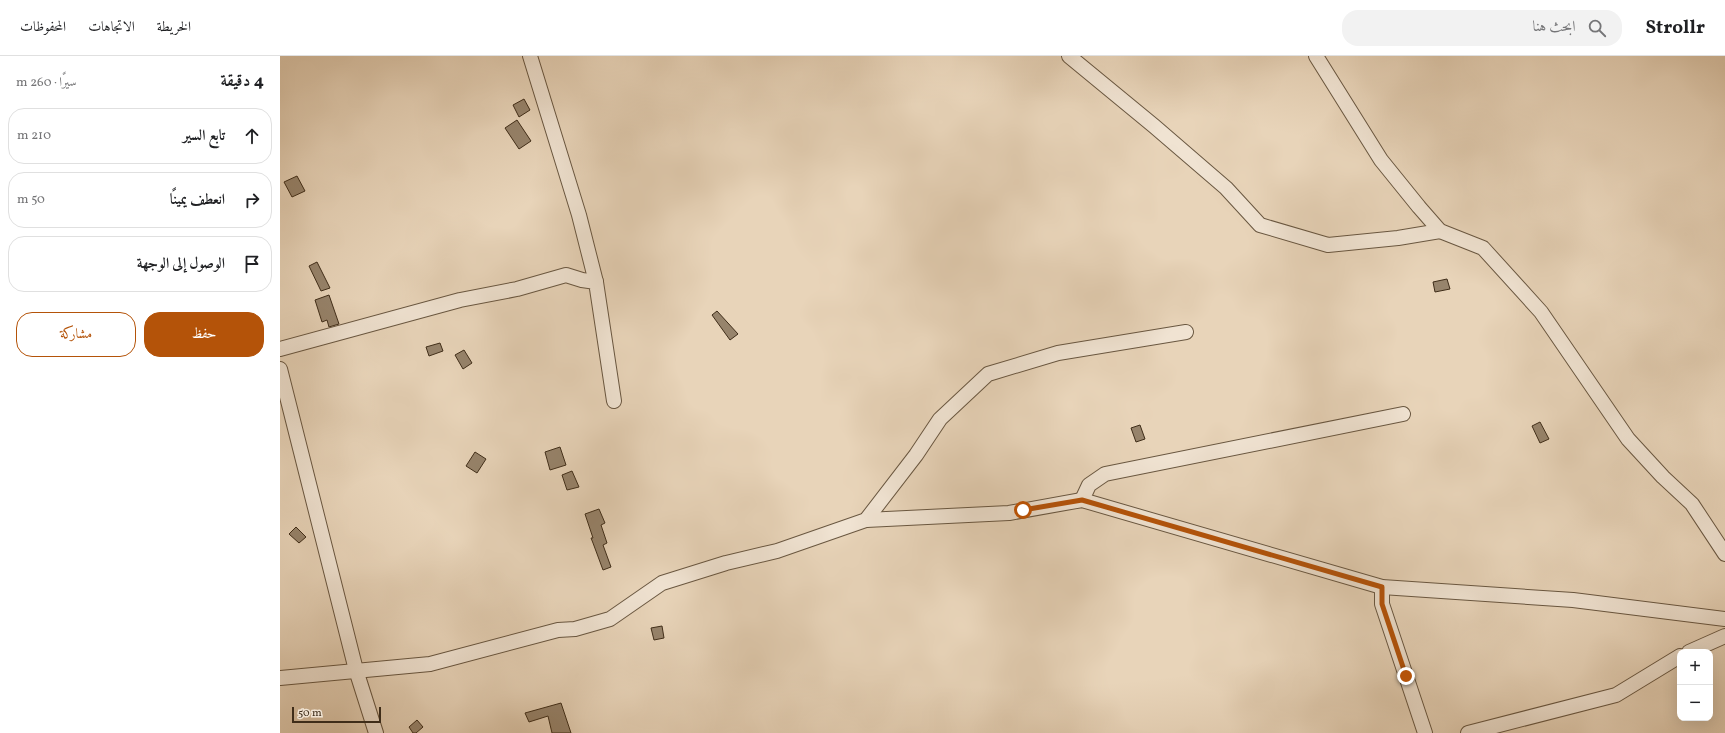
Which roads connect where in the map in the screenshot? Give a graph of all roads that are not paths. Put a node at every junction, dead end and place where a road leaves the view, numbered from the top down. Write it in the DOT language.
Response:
graph roads {
  1 [pos="530,56"];
  2 [pos="1069,56"];
  3 [pos="1316,56"];
  4 [pos="1440,231"];
  5 [pos="596,282"];
  6 [pos="1186,332"];
  7 [pos="280,349"];
  8 [pos="280,369"];
  9 [pos="614,401"];
  10 [pos="1403,414"];
  11 [pos="1082,500"];
  12 [pos="866,520"];
  13 [pos="1725,554"];
  14 [pos="1382,587"];
  15 [pos="1725,619"];
  16 [pos="1725,636"];
  17 [pos="1696,649"];
  18 [pos="1677,658"];
  19 [pos="356,670"];
  20 [pos="280,678"];
  21 [pos="376,733"];
  22 [pos="1425,733"];
  23 [pos="1468,733"];
  1 -- 5 [label="street"];
  2 -- 4 [label="street"];
  3 -- 4 [label="street"];
  4 -- 13 [label="street"];
  5 -- 7 [label="street"];
  5 -- 9 [label="street"];
  6 -- 12 [label="street"];
  8 -- 19 [label="street"];
  10 -- 11 [label="street"];
  11 -- 12 [label="street"];
  11 -- 14 [label="street"];
  12 -- 19 [label="street"];
  14 -- 15 [label="street"];
  14 -- 22 [label="street"];
  16 -- 17 [label="street"];
  18 -- 23 [label="street"];
  19 -- 20 [label="street"];
  19 -- 21 [label="street"];
}
